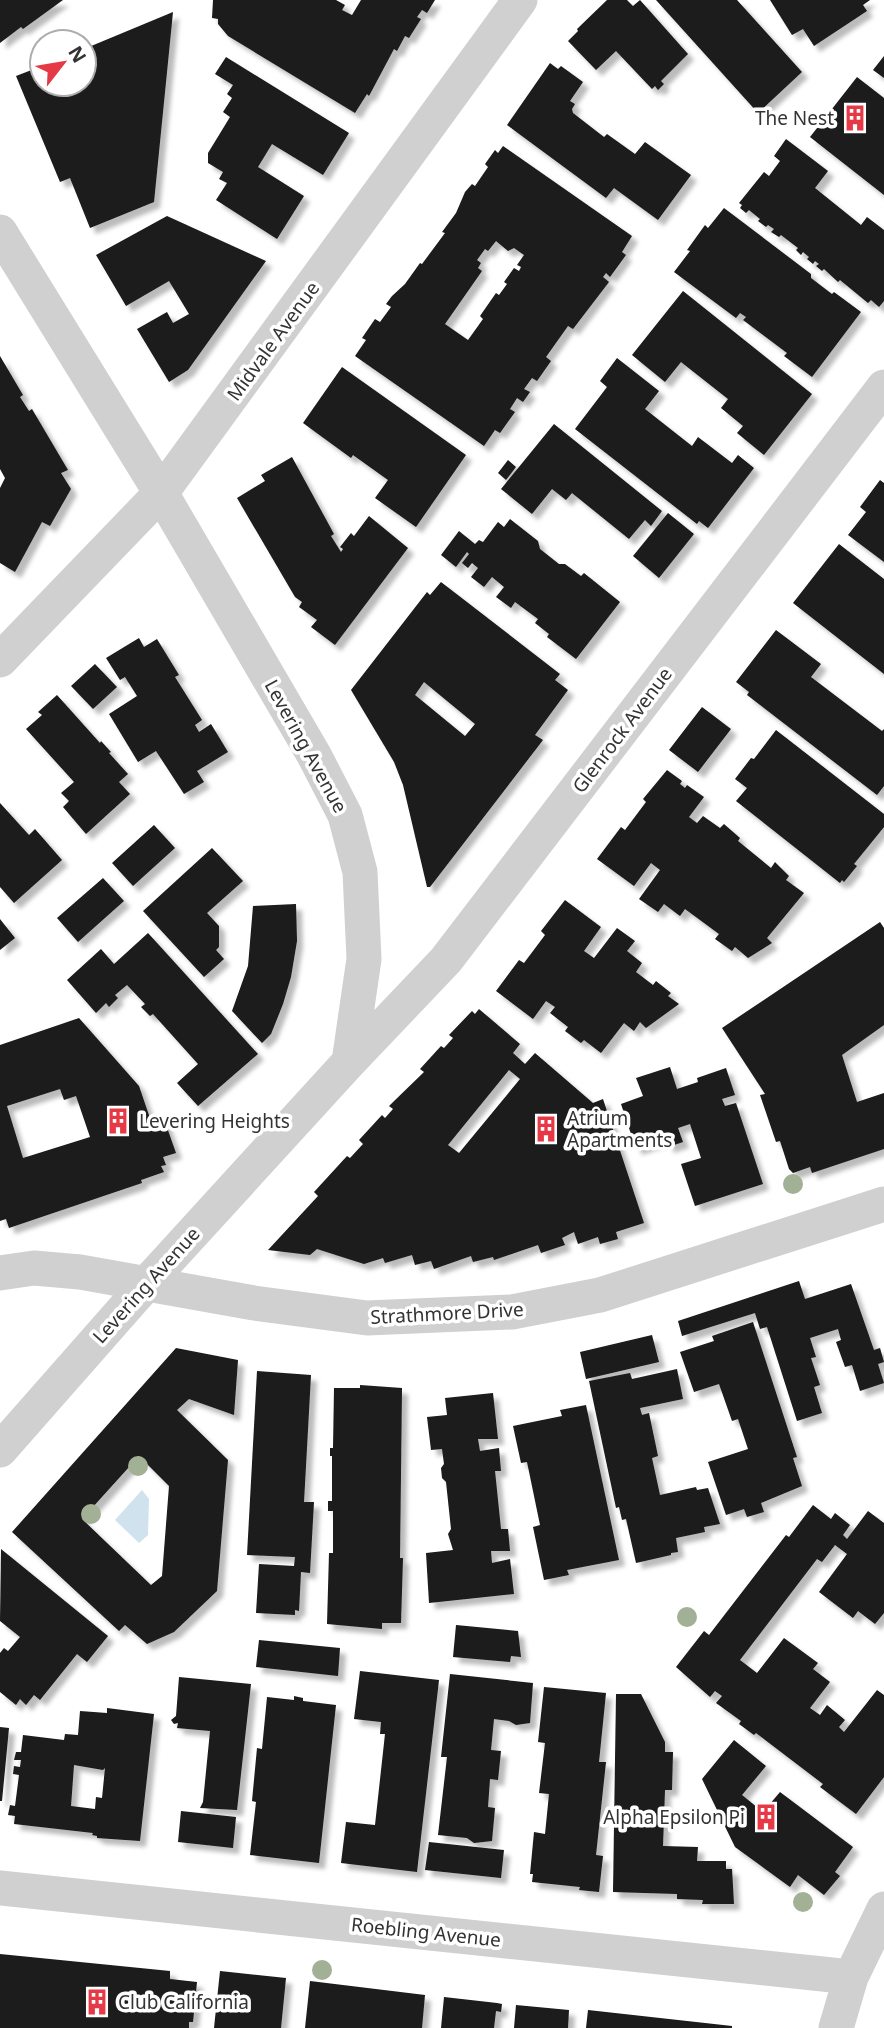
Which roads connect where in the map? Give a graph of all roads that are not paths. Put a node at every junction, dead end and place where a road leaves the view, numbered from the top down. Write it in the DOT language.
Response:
graph roads {
  1 [pos="520,0"];
  2 [pos="0,232"];
  3 [pos="884,387"];
  4 [pos="162,494"];
  5 [pos="0,660"];
  6 [pos="349,1062"];
  7 [pos="884,1204"];
  8 [pos="0,1273"];
  9 [pos="147,1283"];
  10 [pos="0,1450"];
  11 [pos="0,1888"];
  12 [pos="884,1909"];
  13 [pos="852,1977"];
  14 [pos="836,2028"];
  1 -- 4 [label="street, Midvale Avenue"];
  2 -- 4 [label="street, Levering Avenue"];
  3 -- 6 [label="street, Glenrock Avenue"];
  4 -- 5 [label="street, Midvale Avenue"];
  4 -- 6 [label="street, Levering Avenue"];
  6 -- 9 [label="street, Levering Avenue"];
  7 -- 9 [label="street, Strathmore Drive"];
  8 -- 9 [label="street, Strathmore Drive"];
  9 -- 10 [label="street, Levering Avenue"];
  11 -- 13 [label="street, Roebling Avenue"];
  12 -- 13 [label="street"];
  13 -- 14 [label="street"];
}
